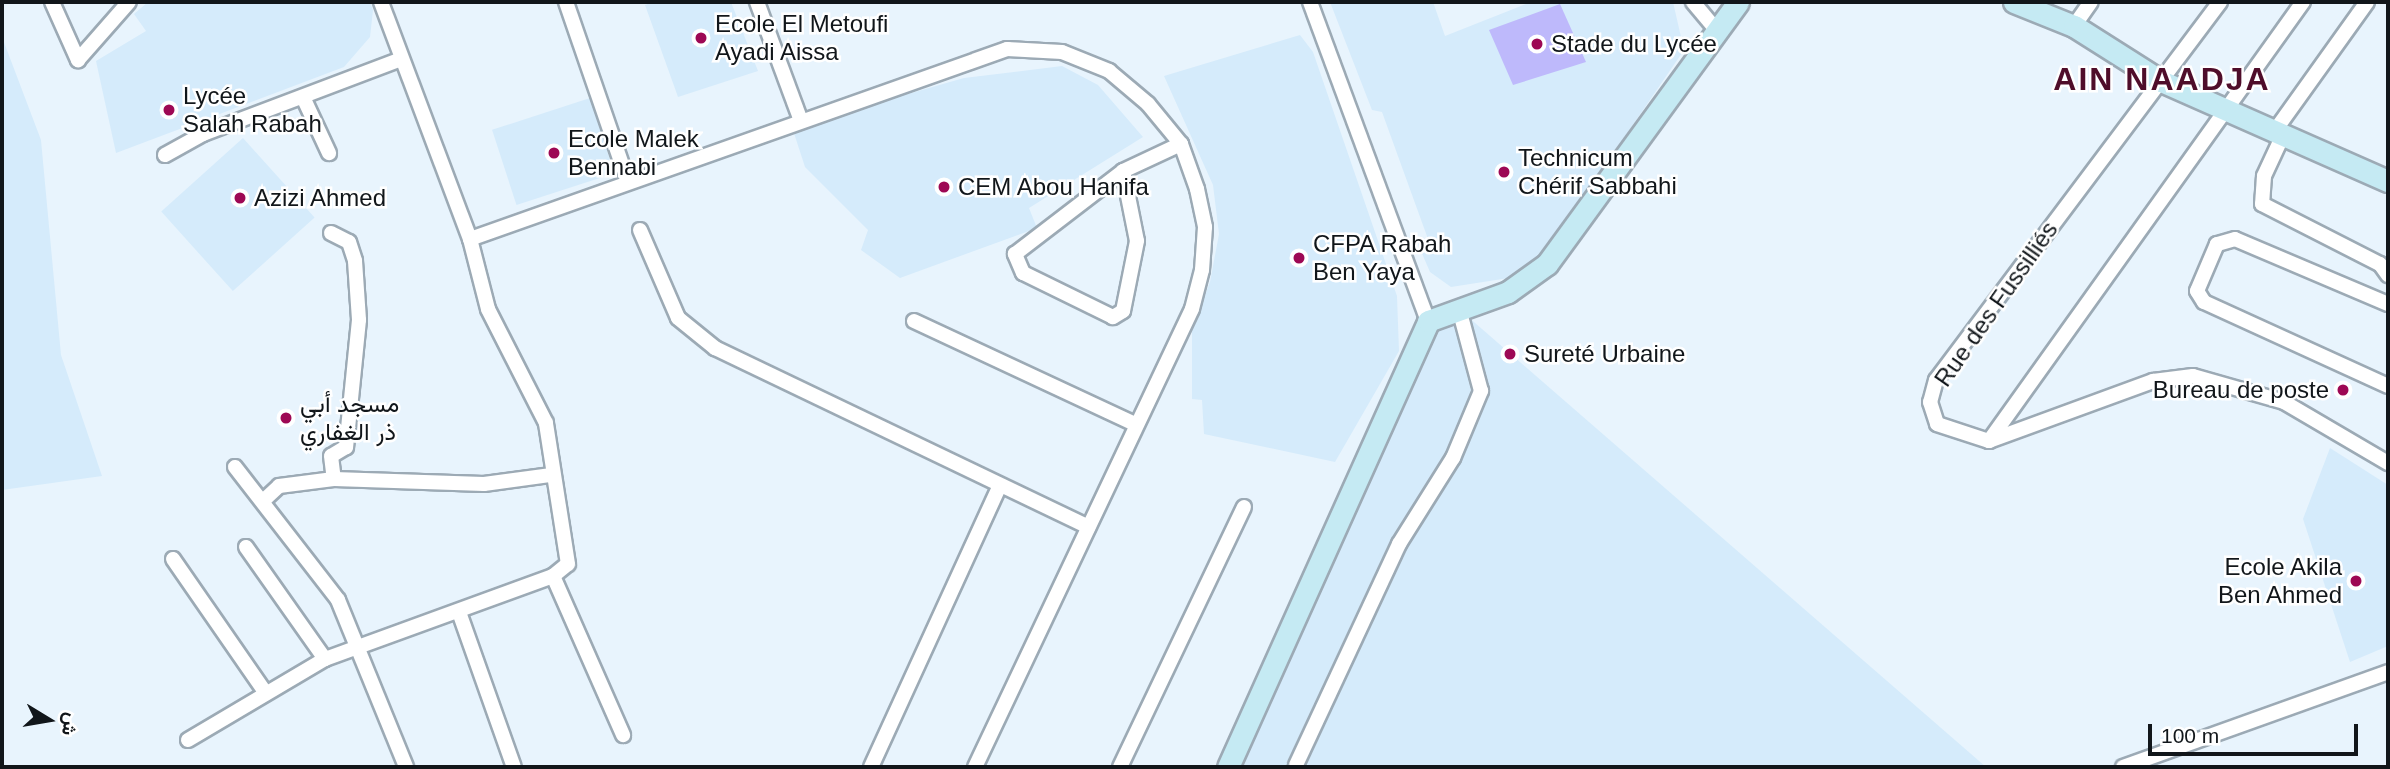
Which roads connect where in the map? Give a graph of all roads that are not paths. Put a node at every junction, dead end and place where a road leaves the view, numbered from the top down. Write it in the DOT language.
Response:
graph roads {
  1 [pos="52,2"];
  2 [pos="129,2"];
  3 [pos="381,2"];
  4 [pos="566,2"];
  5 [pos="757,2"];
  6 [pos="1310,2"];
  7 [pos="1693,2"];
  8 [pos="1738,2"];
  9 [pos="2014,2"];
  10 [pos="2091,2"];
  11 [pos="2220,2"];
  12 [pos="2303,2"];
  13 [pos="2367,2"];
  14 [pos="2074,26"];
  15 [pos="1714,27"];
  16 [pos="401,60"];
  17 [pos="2161,81"];
  18 [pos="303,97"];
  19 [pos="2224,110"];
  20 [pos="800,118"];
  21 [pos="2278,133"];
  22 [pos="1181,144"];
  23 [pos="329,153"];
  24 [pos="165,155"];
  25 [pos="1123,171"];
  26 [pos="2388,181"];
  27 [pos="628,182"];
  28 [pos="640,230"];
  29 [pos="331,233"];
  30 [pos="470,239"];
  31 [pos="2388,275"];
  32 [pos="2388,304"];
  33 [pos="1459,309"];
  34 [pos="914,321"];
  35 [pos="1428,321"];
  36 [pos="2388,386"];
  37 [pos="1135,424"];
  38 [pos="1989,441"];
  39 [pos="2388,463"];
  40 [pos="235,467"];
  41 [pos="551,475"];
  42 [pos="334,479"];
  43 [pos="999,487"];
  44 [pos="263,501"];
  45 [pos="1244,507"];
  46 [pos="1088,527"];
  47 [pos="246,547"];
  48 [pos="173,559"];
  49 [pos="553,576"];
  50 [pos="458,612"];
  51 [pos="363,649"];
  52 [pos="325,659"];
  53 [pos="2388,672"];
  54 [pos="265,692"];
  55 [pos="623,735"];
  56 [pos="188,740"];
  57 [pos="2151,763"];
  58 [pos="1296,765"];
  59 [pos="406,767"];
  60 [pos="514,767"];
  61 [pos="871,767"];
  62 [pos="975,767"];
  63 [pos="1120,767"];
  64 [pos="1228,767"];
  65 [pos="2123,767"];
  1 -- 2 [label="street"];
  3 -- 16 [label="street"];
  4 -- 27 [label="street"];
  5 -- 20 [label="street"];
  6 -- 35 [label="street"];
  7 -- 15 [label="street"];
  8 -- 15 [label="street"];
  9 -- 14 [label="street"];
  10 -- 14 [label="street"];
  11 -- 17 [label="street, Rue des Fussilliés"];
  12 -- 19 [label="street"];
  13 -- 21 [label="street"];
  14 -- 17 [label="street"];
  15 -- 33 [label="street"];
  16 -- 18 [label="street"];
  16 -- 30 [label="street"];
  17 -- 19 [label="street"];
  17 -- 38 [label="street, Rue des Fussilliés"];
  18 -- 23 [label="street"];
  18 -- 24 [label="street"];
  19 -- 21 [label="street"];
  19 -- 38 [label="street"];
  20 -- 22 [label="street"];
  20 -- 27 [label="street"];
  21 -- 26 [label="street"];
  21 -- 31 [label="street"];
  22 -- 25 [label="street"];
  22 -- 37 [label="street"];
  25 -- 25 [label="street"];
  27 -- 30 [label="street"];
  28 -- 43 [label="street"];
  29 -- 42 [label="street"];
  30 -- 41 [label="street"];
  32 -- 36 [label="street"];
  33 -- 35 [label="street"];
  33 -- 58 [label="street"];
  34 -- 37 [label="street"];
  35 -- 64 [label="street"];
  37 -- 46 [label="street"];
  38 -- 39 [label="street"];
  40 -- 44 [label="street"];
  41 -- 42 [label="street"];
  41 -- 49 [label="street"];
  42 -- 44 [label="street"];
  43 -- 46 [label="street"];
  43 -- 61 [label="street"];
  44 -- 51 [label="street"];
  45 -- 63 [label="street"];
  46 -- 62 [label="street"];
  47 -- 52 [label="street"];
  48 -- 54 [label="street"];
  49 -- 50 [label="street"];
  49 -- 55 [label="street"];
  50 -- 51 [label="street"];
  50 -- 60 [label="street"];
  51 -- 52 [label="street"];
  51 -- 59 [label="street"];
  52 -- 54 [label="street"];
  53 -- 57 [label="street"];
  54 -- 56 [label="street"];
  57 -- 65 [label="street"];
}
